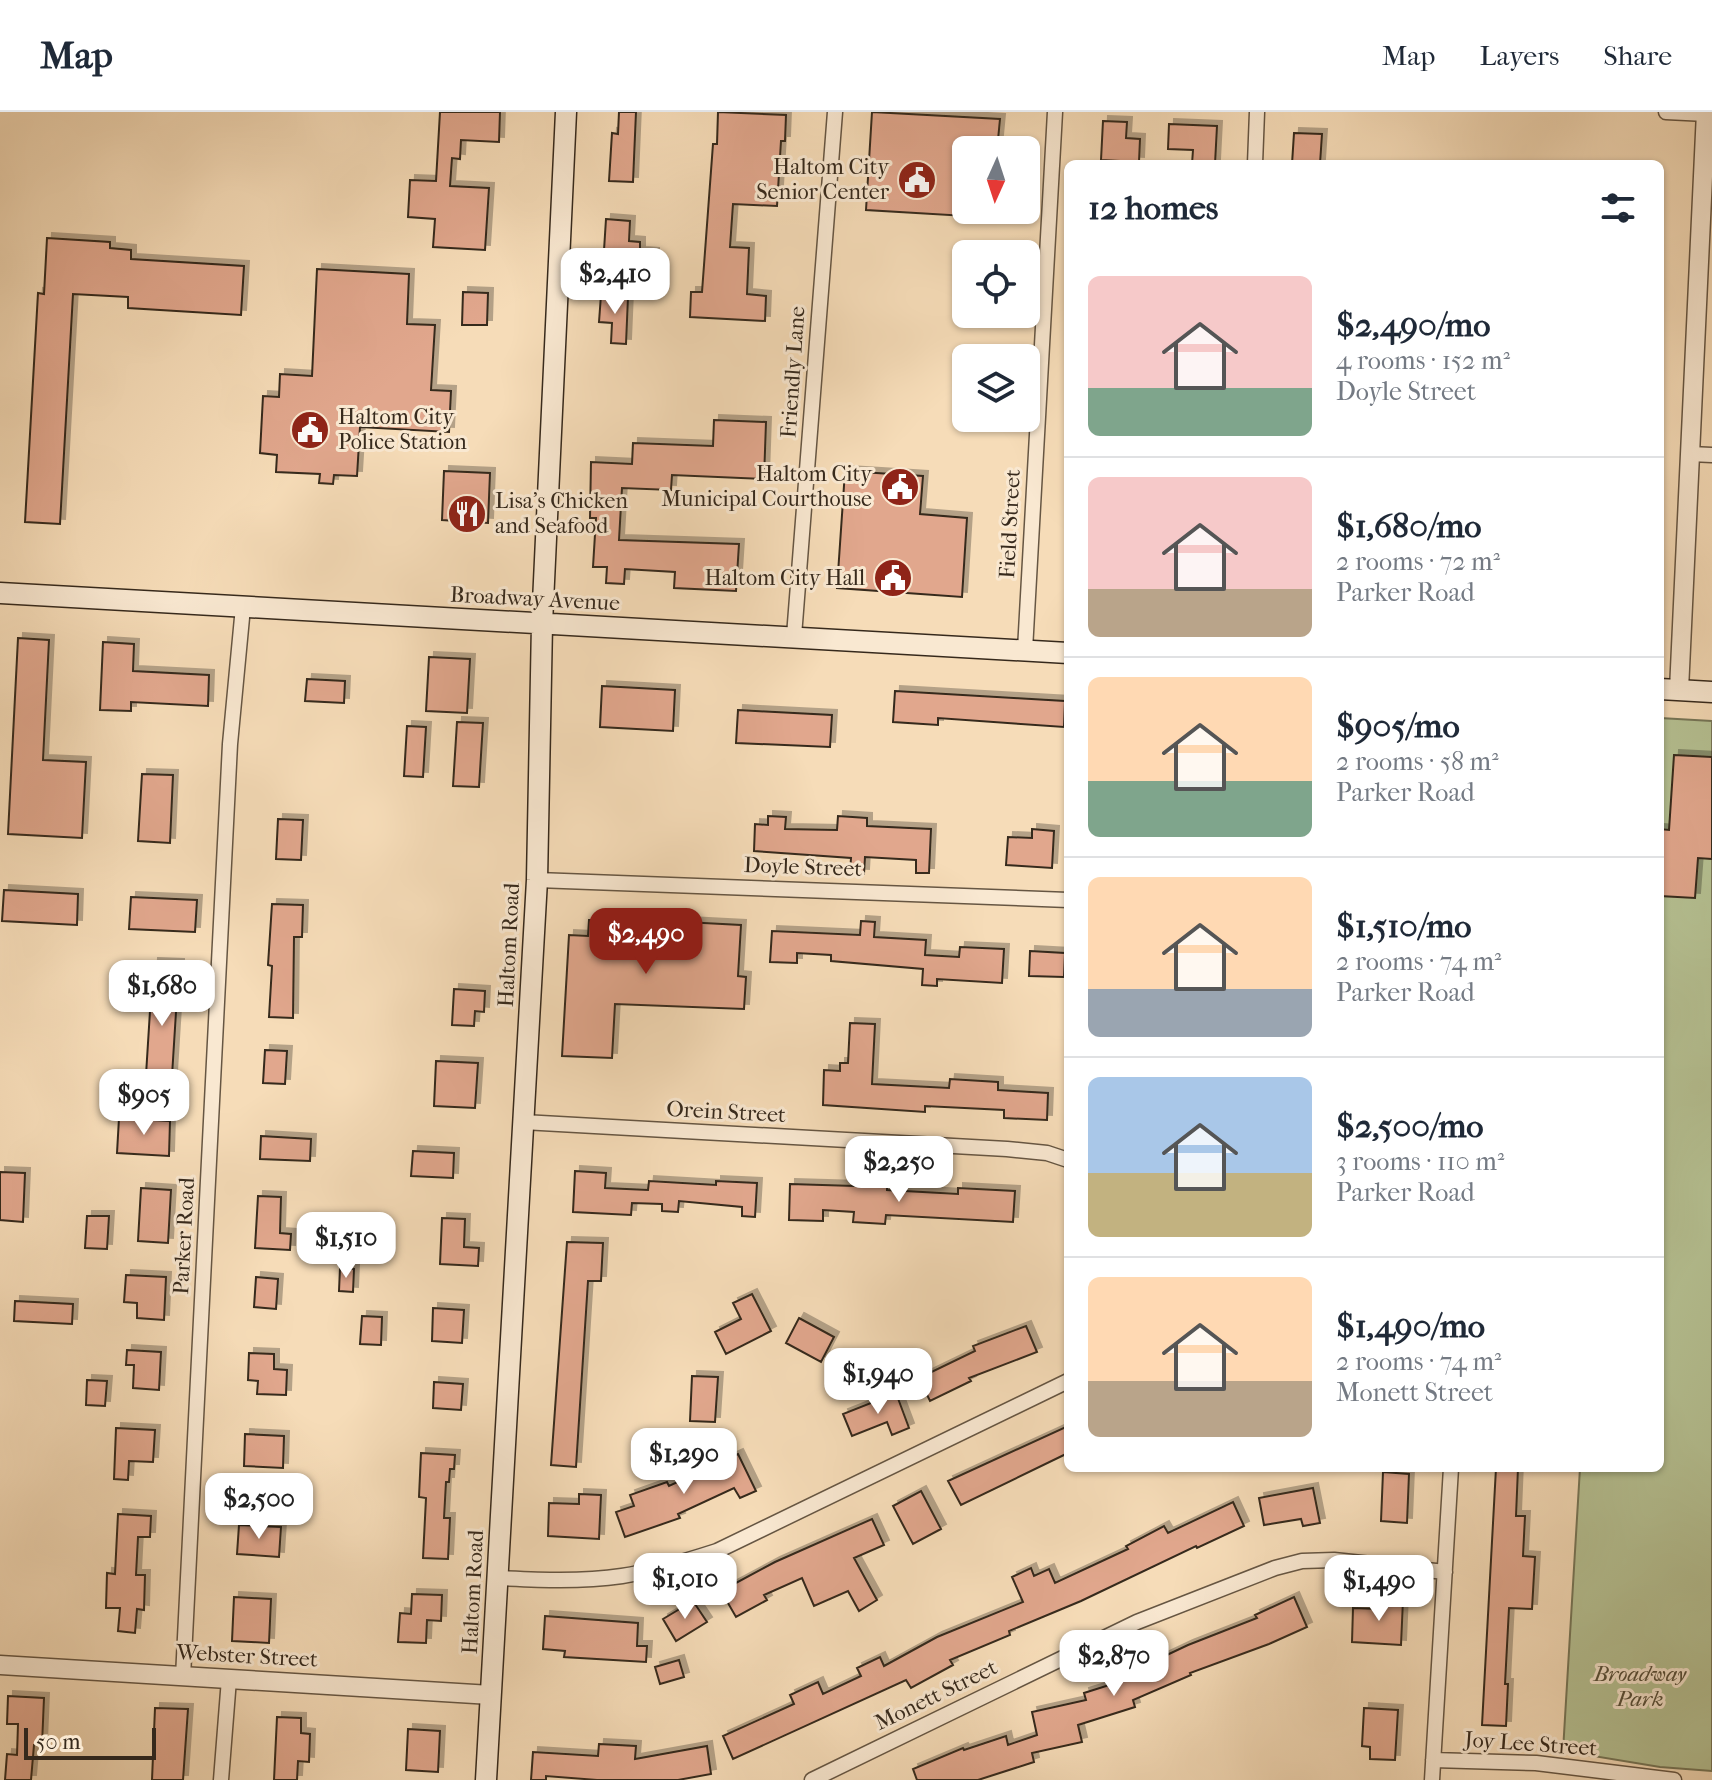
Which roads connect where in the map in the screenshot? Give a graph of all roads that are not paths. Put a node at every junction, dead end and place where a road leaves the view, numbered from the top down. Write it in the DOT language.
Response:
graph roads {
  1 [pos="566,112"];
  2 [pos="835,112"];
  3 [pos="1055,112"];
  4 [pos="1257,112"];
  5 [pos="1666,112"];
  6 [pos="1706,113"];
  7 [pos="1255,160"];
  8 [pos="1706,233"];
  9 [pos="1690,454"];
  10 [pos="1712,455"];
  11 [pos="0,593"];
  12 [pos="243,607"];
  13 [pos="542,624"];
  14 [pos="794,636"];
  15 [pos="1025,650"];
  16 [pos="1064,653"];
  17 [pos="1670,690"];
  18 [pos="1712,692"];
  19 [pos="537,880"];
  20 [pos="1064,900"];
  21 [pos="523,1122"];
  22 [pos="1064,1159"];
  23 [pos="1064,1383"];
  24 [pos="1451,1472"];
  25 [pos="1445,1572"];
  26 [pos="498,1578"];
  27 [pos="0,1665"];
  28 [pos="183,1677"];
  29 [pos="229,1679"];
  30 [pos="491,1695"];
  31 [pos="1433,1760"];
  32 [pos="221,1780"];
  33 [pos="486,1780"];
  34 [pos="812,1780"];
  35 [pos="1432,1780"];
  36 [pos="1674,1780"];
  1 -- 13 [label="main road, Haltom Road"];
  2 -- 14 [label="street, Friendly Lane"];
  3 -- 15 [label="street, Field Street"];
  4 -- 7 [label="street"];
  5 -- 6 [label="street"];
  6 -- 8 [label="street"];
  8 -- 9 [label="street"];
  9 -- 10 [label="street"];
  9 -- 17 [label="street"];
  11 -- 12 [label="main road, Broadway Avenue"];
  12 -- 13 [label="main road, Broadway Avenue"];
  12 -- 28 [label="street, Parker Road"];
  13 -- 14 [label="main road, Broadway Avenue"];
  13 -- 19 [label="main road, Haltom Road"];
  14 -- 15 [label="main road, Broadway Avenue"];
  15 -- 16 [label="main road, Broadway Avenue"];
  17 -- 18 [label="main road"];
  19 -- 20 [label="street, Doyle Street"];
  19 -- 21 [label="main road, Haltom Road"];
  21 -- 22 [label="street, Orein Street"];
  21 -- 26 [label="main road, Haltom Road"];
  23 -- 26 [label="street"];
  24 -- 25 [label="street"];
  25 -- 31 [label="street"];
  25 -- 34 [label="street, Monett Street"];
  26 -- 30 [label="main road, Haltom Road"];
  27 -- 28 [label="street, Webster Street"];
  28 -- 29 [label="street, Webster Street"];
  29 -- 30 [label="street, Webster Street"];
  29 -- 32 [label="street"];
  30 -- 33 [label="main road, Haltom Road"];
  31 -- 35 [label="street"];
  31 -- 36 [label="street, Joy Lee Street"];
}
